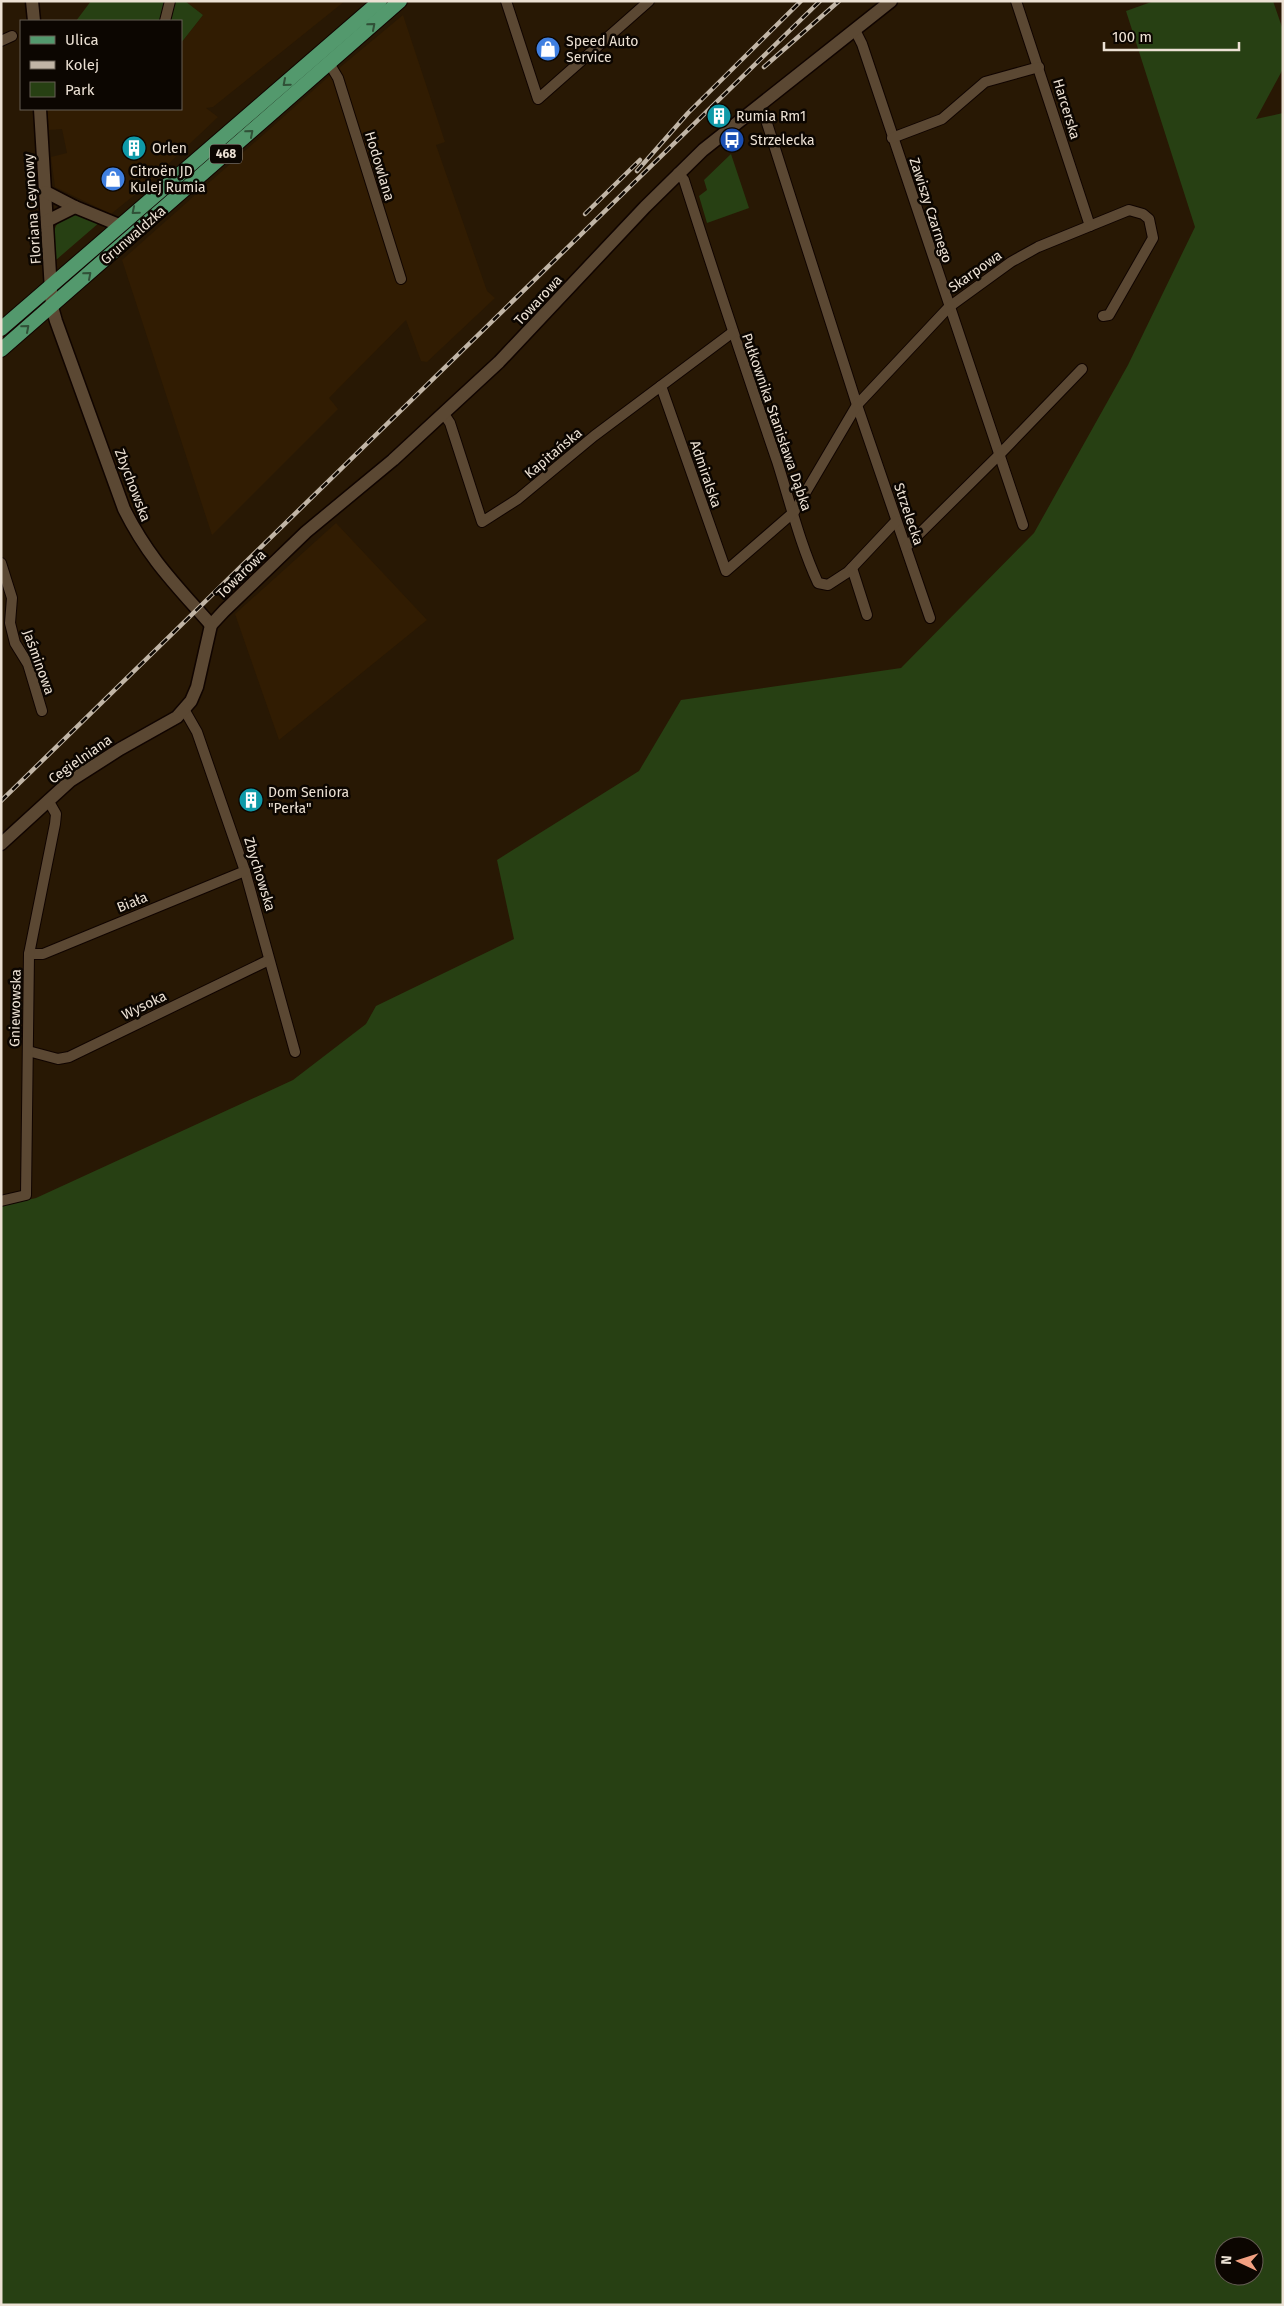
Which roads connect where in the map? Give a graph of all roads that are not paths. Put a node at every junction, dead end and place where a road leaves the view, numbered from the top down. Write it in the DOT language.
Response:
graph roads {
  1 [pos="32,1"];
  2 [pos="170,1"];
  3 [pos="380,1"];
  4 [pos="400,1"];
  5 [pos="506,1"];
  6 [pos="649,1"];
  7 [pos="890,1"];
  8 [pos="1016,1"];
  9 [pos="34,20"];
  10 [pos="164,20"];
  11 [pos="855,30"];
  12 [pos="12,36"];
  13 [pos="1,41"];
  14 [pos="329,63"];
  15 [pos="1039,67"];
  16 [pos="757,107"];
  17 [pos="40,110"];
  18 [pos="892,138"];
  19 [pos="678,173"];
  20 [pos="46,192"];
  21 [pos="75,207"];
  22 [pos="48,221"];
  23 [pos="119,225"];
  24 [pos="1090,226"];
  25 [pos="401,279"];
  26 [pos="51,286"];
  27 [pos="52,307"];
  28 [pos="949,307"];
  29 [pos="1103,316"];
  30 [pos="1,329"];
  31 [pos="733,332"];
  32 [pos="1,350"];
  33 [pos="1082,369"];
  34 [pos="661,386"];
  35 [pos="857,405"];
  36 [pos="444,414"];
  37 [pos="999,455"];
  38 [pos="794,512"];
  39 [pos="896,521"];
  40 [pos="1023,525"];
  41 [pos="906,547"];
  42 [pos="1,563"];
  43 [pos="852,568"];
  44 [pos="726,571"];
  45 [pos="867,614"];
  46 [pos="930,618"];
  47 [pos="211,625"];
  48 [pos="42,711"];
  49 [pos="184,711"];
  50 [pos="48,800"];
  51 [pos="1,844"];
  52 [pos="245,871"];
  53 [pos="30,954"];
  54 [pos="269,960"];
  55 [pos="28,1051"];
  56 [pos="295,1052"];
  57 [pos="1,1201"];
  1 -- 9 [label="street"];
  2 -- 10 [label="street"];
  3 -- 23 [label="main road, Grunwaldzka / 468, one-way"];
  14 -- 4 [label="main road, Grunwaldzka / 468, one-way"];
  5 -- 6 [label="street"];
  7 -- 11 [label="street, Towarowa"];
  8 -- 15 [label="street, Harcerska"];
  11 -- 16 [label="street, Towarowa"];
  11 -- 18 [label="street, Zawiszy Czarnego"];
  12 -- 13 [label="street"];
  14 -- 25 [label="street, Hodowlana"];
  27 -- 14 [label="main road, Grunwaldzka / 468, one-way"];
  15 -- 18 [label="street"];
  15 -- 24 [label="street, Harcerska"];
  16 -- 19 [label="street, Towarowa"];
  16 -- 35 [label="street, Strzelecka"];
  17 -- 20 [label="street, Floriana Ceynowy"];
  18 -- 28 [label="street, Zawiszy Czarnego"];
  19 -- 31 [label="street, Pułkownika Stanisława Dąbka"];
  19 -- 36 [label="street, Towarowa"];
  20 -- 21 [label="street"];
  20 -- 22 [label="street, Floriana Ceynowy"];
  21 -- 22 [label="street"];
  21 -- 23 [label="street"];
  22 -- 26 [label="street, Floriana Ceynowy"];
  23 -- 26 [label="main road, Grunwaldzka / 468"];
  24 -- 28 [label="street, Skarpowa"];
  24 -- 29 [label="street, Skarpowa"];
  26 -- 27 [label="street, Floriana Ceynowy"];
  26 -- 30 [label="main road, Grunwaldzka / 468"];
  32 -- 27 [label="main road, Grunwaldzka / 468, one-way"];
  27 -- 47 [label="street, Zbychowska"];
  28 -- 35 [label="street, Skarpowa"];
  28 -- 37 [label="street, Zawiszy Czarnego"];
  31 -- 34 [label="street, Kapitańska"];
  31 -- 38 [label="street, Pułkownika Stanisława Dąbka"];
  33 -- 37 [label="street"];
  34 -- 36 [label="street, Kapitańska"];
  34 -- 44 [label="street, Admiralska"];
  35 -- 38 [label="street, Skarpowa"];
  35 -- 39 [label="street, Strzelecka"];
  36 -- 47 [label="street, Towarowa"];
  37 -- 40 [label="street, Zawiszy Czarnego"];
  37 -- 41 [label="street"];
  38 -- 43 [label="street, Pułkownika Stanisława Dąbka"];
  38 -- 44 [label="street, Skarpowa"];
  39 -- 41 [label="street, Strzelecka"];
  39 -- 43 [label="street, Pułkownika Stanisława Dąbka"];
  41 -- 46 [label="street, Strzelecka"];
  42 -- 48 [label="street, Jaśminowa"];
  43 -- 45 [label="street"];
  47 -- 49 [label="street"];
  49 -- 50 [label="street, Cegielniana"];
  49 -- 52 [label="street, Zbychowska"];
  50 -- 51 [label="street, Cegielniana"];
  50 -- 53 [label="street, Gniewowska"];
  52 -- 53 [label="street, Biała"];
  52 -- 54 [label="street, Zbychowska"];
  53 -- 55 [label="street, Gniewowska"];
  54 -- 55 [label="street, Wysoka"];
  54 -- 56 [label="street, Zbychowska"];
  55 -- 57 [label="street, Gniewowska"];
}
